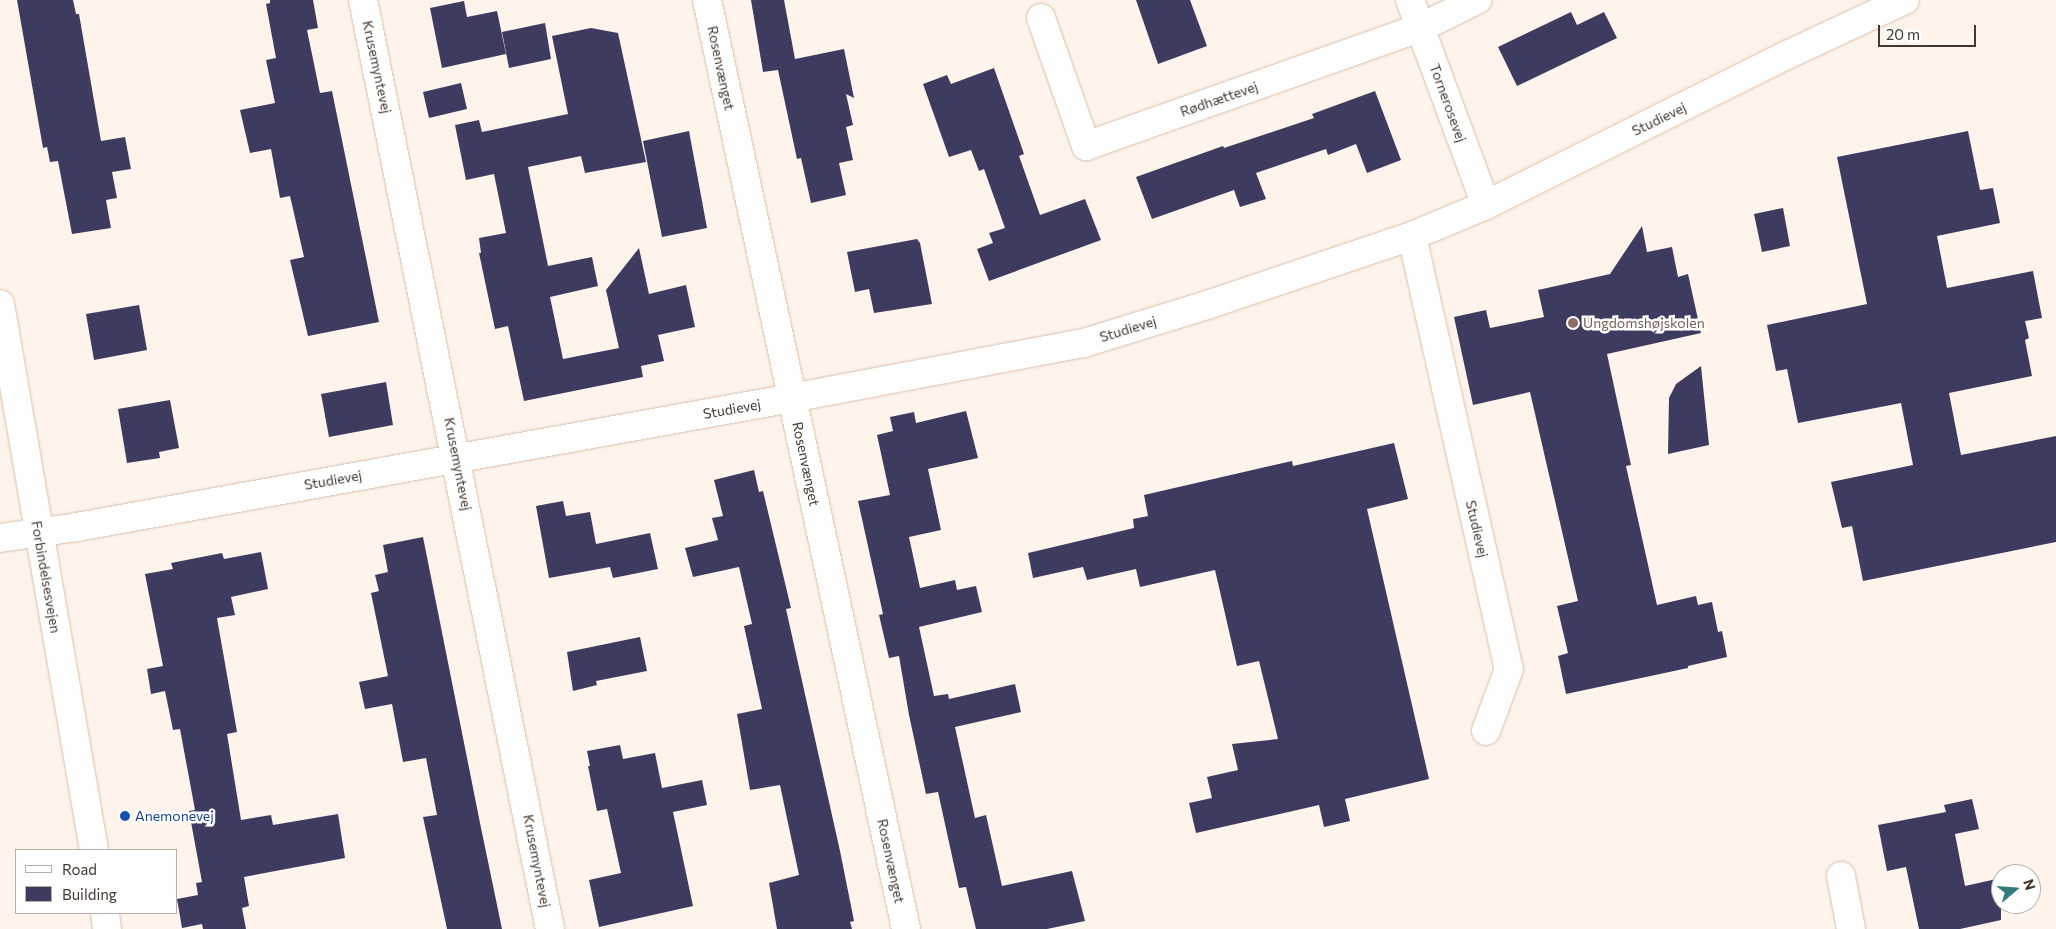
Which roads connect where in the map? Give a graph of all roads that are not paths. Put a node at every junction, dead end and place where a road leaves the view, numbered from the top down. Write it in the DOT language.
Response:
graph roads {
  1 [pos="363,0"];
  2 [pos="707,0"];
  3 [pos="1410,0"];
  4 [pos="1477,0"];
  5 [pos="1905,0"];
  6 [pos="1041,18"];
  7 [pos="1420,28"];
  8 [pos="1486,205"];
  9 [pos="1412,236"];
  10 [pos="0,304"];
  11 [pos="792,398"];
  12 [pos="457,458"];
  13 [pos="39,532"];
  14 [pos="0,538"];
  15 [pos="1486,731"];
  16 [pos="94,849"];
  17 [pos="1841,876"];
  18 [pos="105,914"];
  19 [pos="108,929"];
  20 [pos="550,929"];
  21 [pos="906,929"];
  22 [pos="1851,929"];
  1 -- 12 [label="street, Krusemyntevej"];
  2 -- 11 [label="street, Rosenvænget"];
  3 -- 7 [label="street, Tornerosevej"];
  4 -- 7 [label="street, Rødhættevej"];
  5 -- 8 [label="street, Studievej"];
  6 -- 7 [label="street, Rødhættevej"];
  7 -- 8 [label="street, Tornerosevej"];
  8 -- 9 [label="street, Studievej"];
  9 -- 11 [label="street, Studievej"];
  9 -- 15 [label="street, Studievej"];
  10 -- 13 [label="street, Forbindelsesvejen"];
  11 -- 12 [label="street, Studievej"];
  11 -- 21 [label="street, Rosenvænget"];
  12 -- 13 [label="street, Studievej"];
  12 -- 20 [label="street, Krusemyntevej"];
  13 -- 14 [label="street, Studievej"];
  13 -- 16 [label="street, Forbindelsesvejen"];
  17 -- 22 [label="street"];
  18 -- 19 [label="street"];
}
